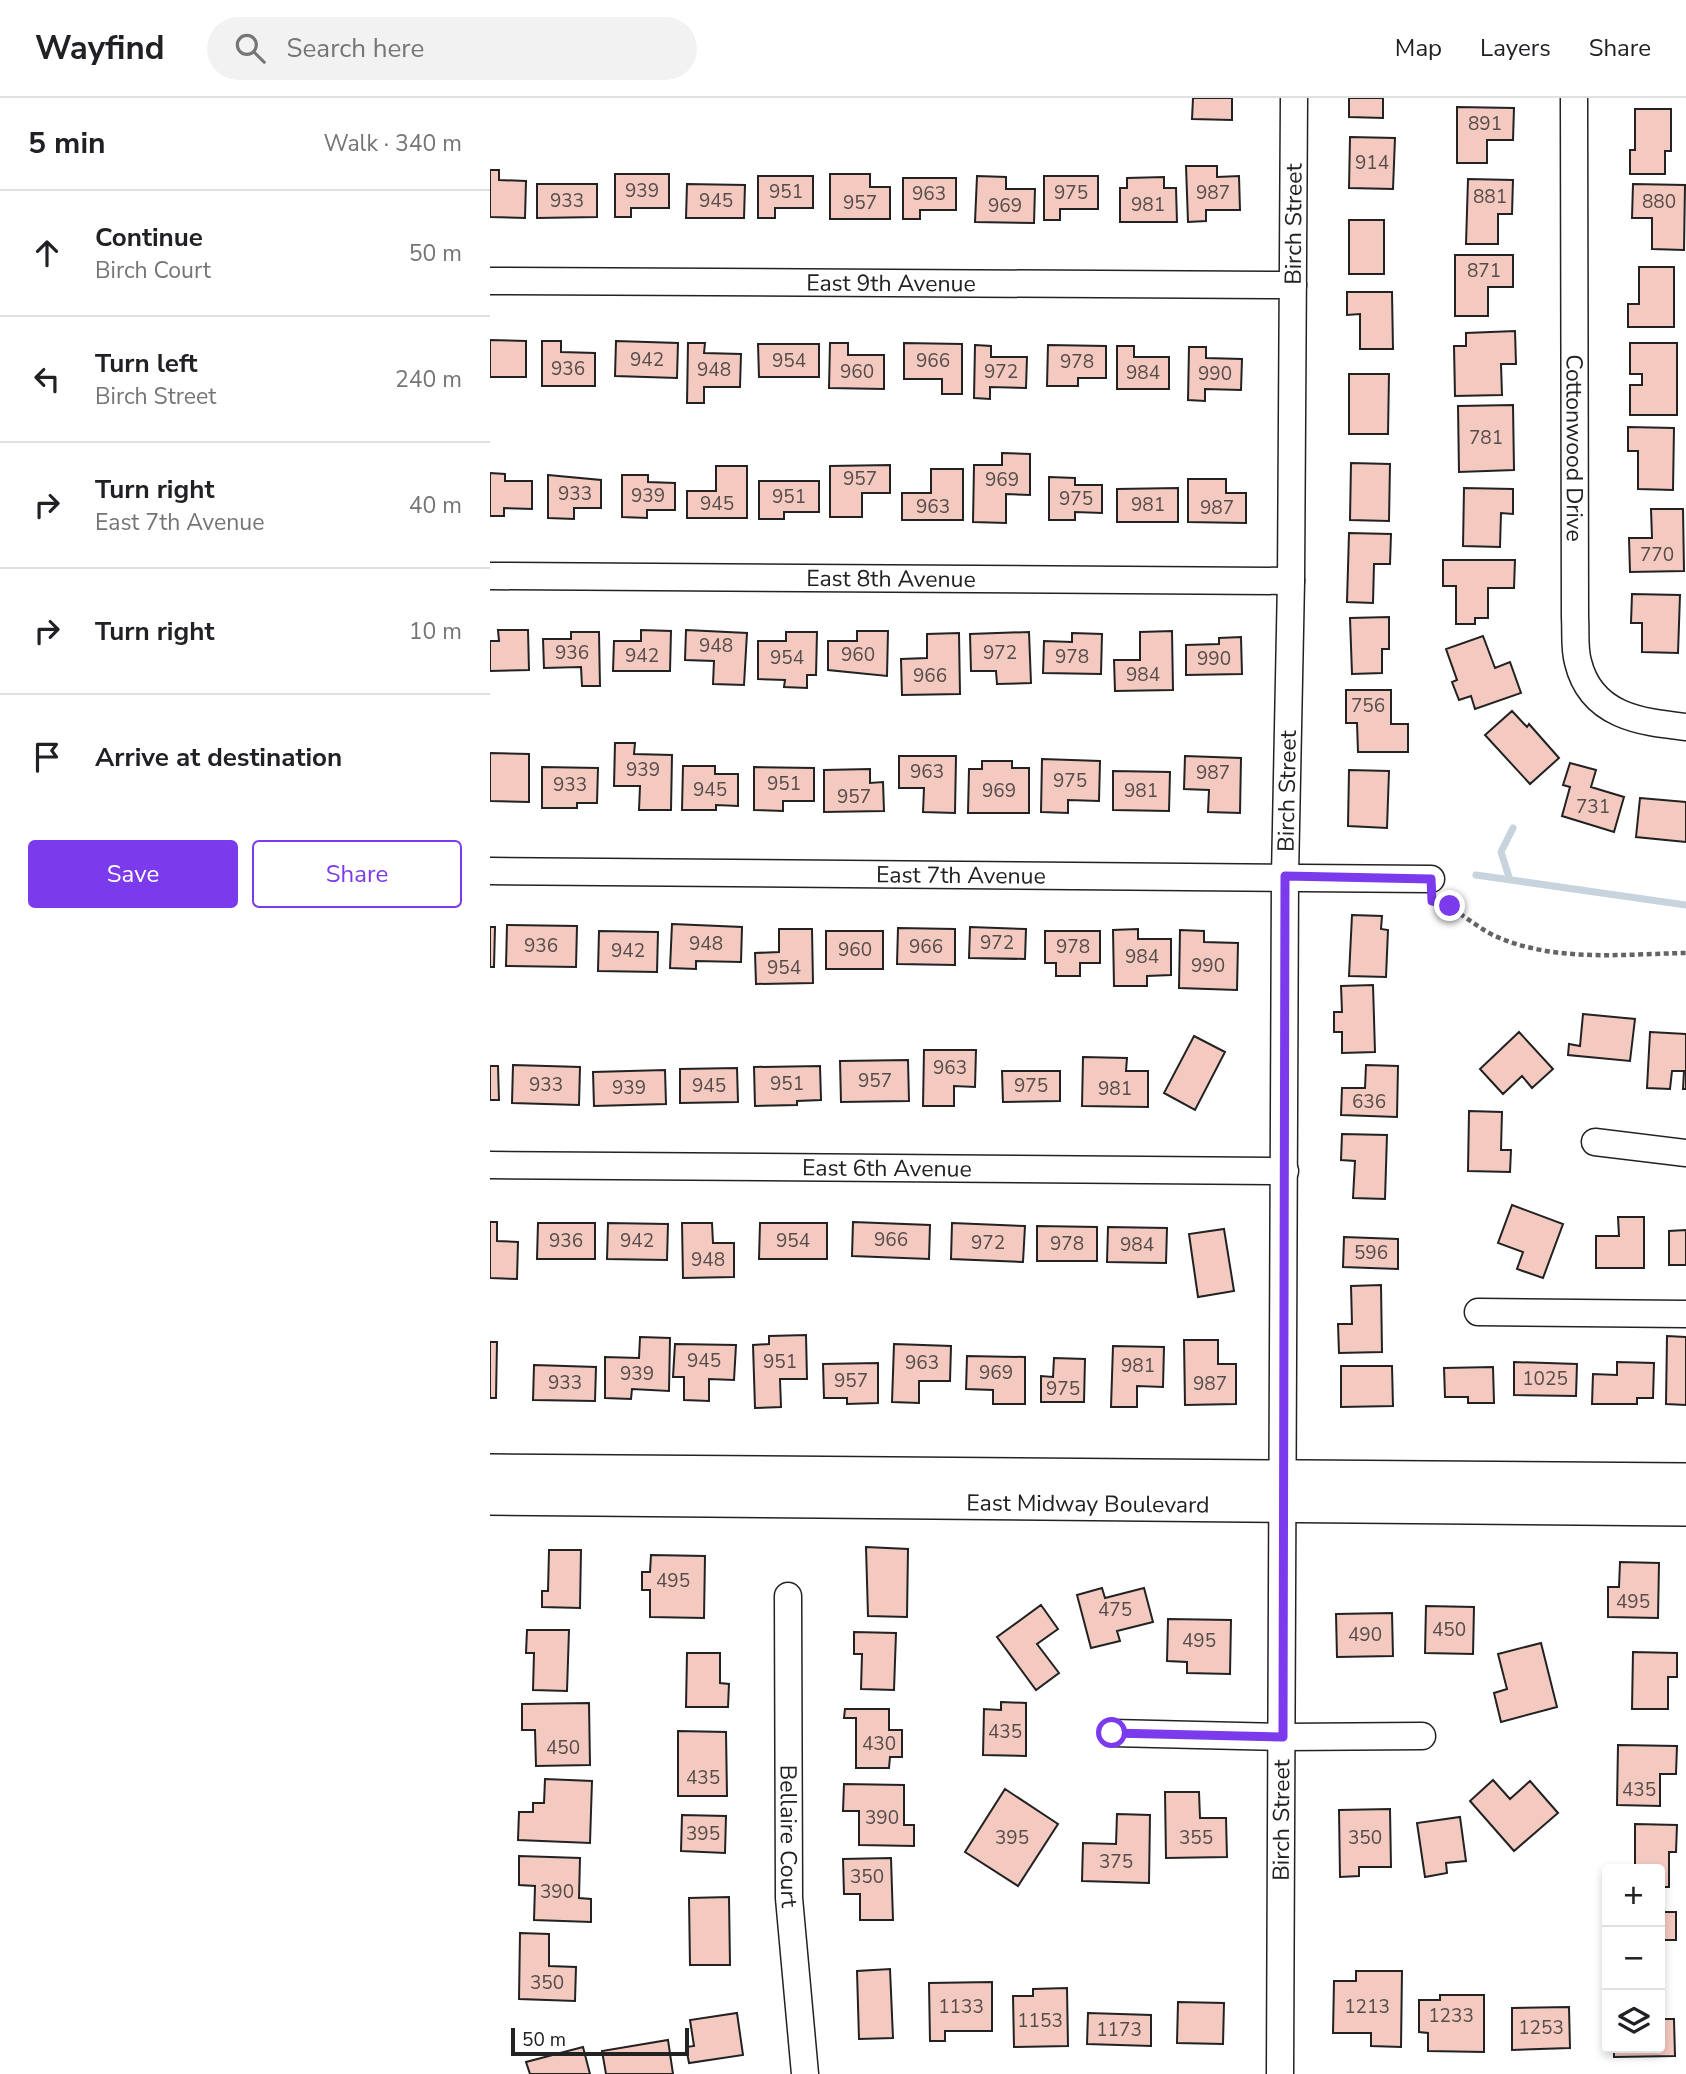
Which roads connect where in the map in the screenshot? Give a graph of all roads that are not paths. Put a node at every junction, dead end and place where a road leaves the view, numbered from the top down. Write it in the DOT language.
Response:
graph roads {
  1 [pos="1294,98"];
  2 [pos="1574,98"];
  3 [pos="490,281"];
  4 [pos="1293,285"];
  5 [pos="490,576"];
  6 [pos="1291,581"];
  7 [pos="1686,727"];
  8 [pos="490,871"];
  9 [pos="1285,876"];
  10 [pos="1431,879"];
  11 [pos="1595,1142"];
  12 [pos="1686,1153"];
  13 [pos="490,1165"];
  14 [pos="1285,1171"];
  15 [pos="1478,1311"];
  16 [pos="1686,1314"];
  17 [pos="490,1471"];
  18 [pos="1686,1480"];
  19 [pos="1282,1490"];
  20 [pos="490,1498"];
  21 [pos="1686,1508"];
  22 [pos="788,1596"];
  23 [pos="1112,1733"];
  24 [pos="1422,1736"];
  25 [pos="1283,1737"];
  26 [pos="805,2074"];
  27 [pos="1280,2074"];
  1 -- 4 [label="street, Birch Street"];
  2 -- 7 [label="street, Cottonwood Drive"];
  3 -- 4 [label="street, East 9th Avenue"];
  4 -- 6 [label="street, Birch Street"];
  5 -- 6 [label="street, East 8th Avenue"];
  6 -- 9 [label="street, Birch Street"];
  8 -- 9 [label="street, East 7th Avenue"];
  9 -- 10 [label="street, East 7th Avenue"];
  9 -- 14 [label="street, Birch Street"];
  11 -- 12 [label="street"];
  13 -- 14 [label="street, East 6th Avenue"];
  14 -- 19 [label="street, Birch Street"];
  15 -- 16 [label="street"];
  17 -- 19 [label="main road, East Midway Boulevard"];
  18 -- 19 [label="main road, East Midway Boulevard"];
  19 -- 20 [label="main road, East Midway Boulevard"];
  19 -- 21 [label="main road, East Midway Boulevard"];
  19 -- 25 [label="street, Birch Street"];
  22 -- 26 [label="street, Bellaire Court"];
  23 -- 25 [label="street"];
  24 -- 25 [label="street"];
  25 -- 27 [label="street, Birch Street"];
}
